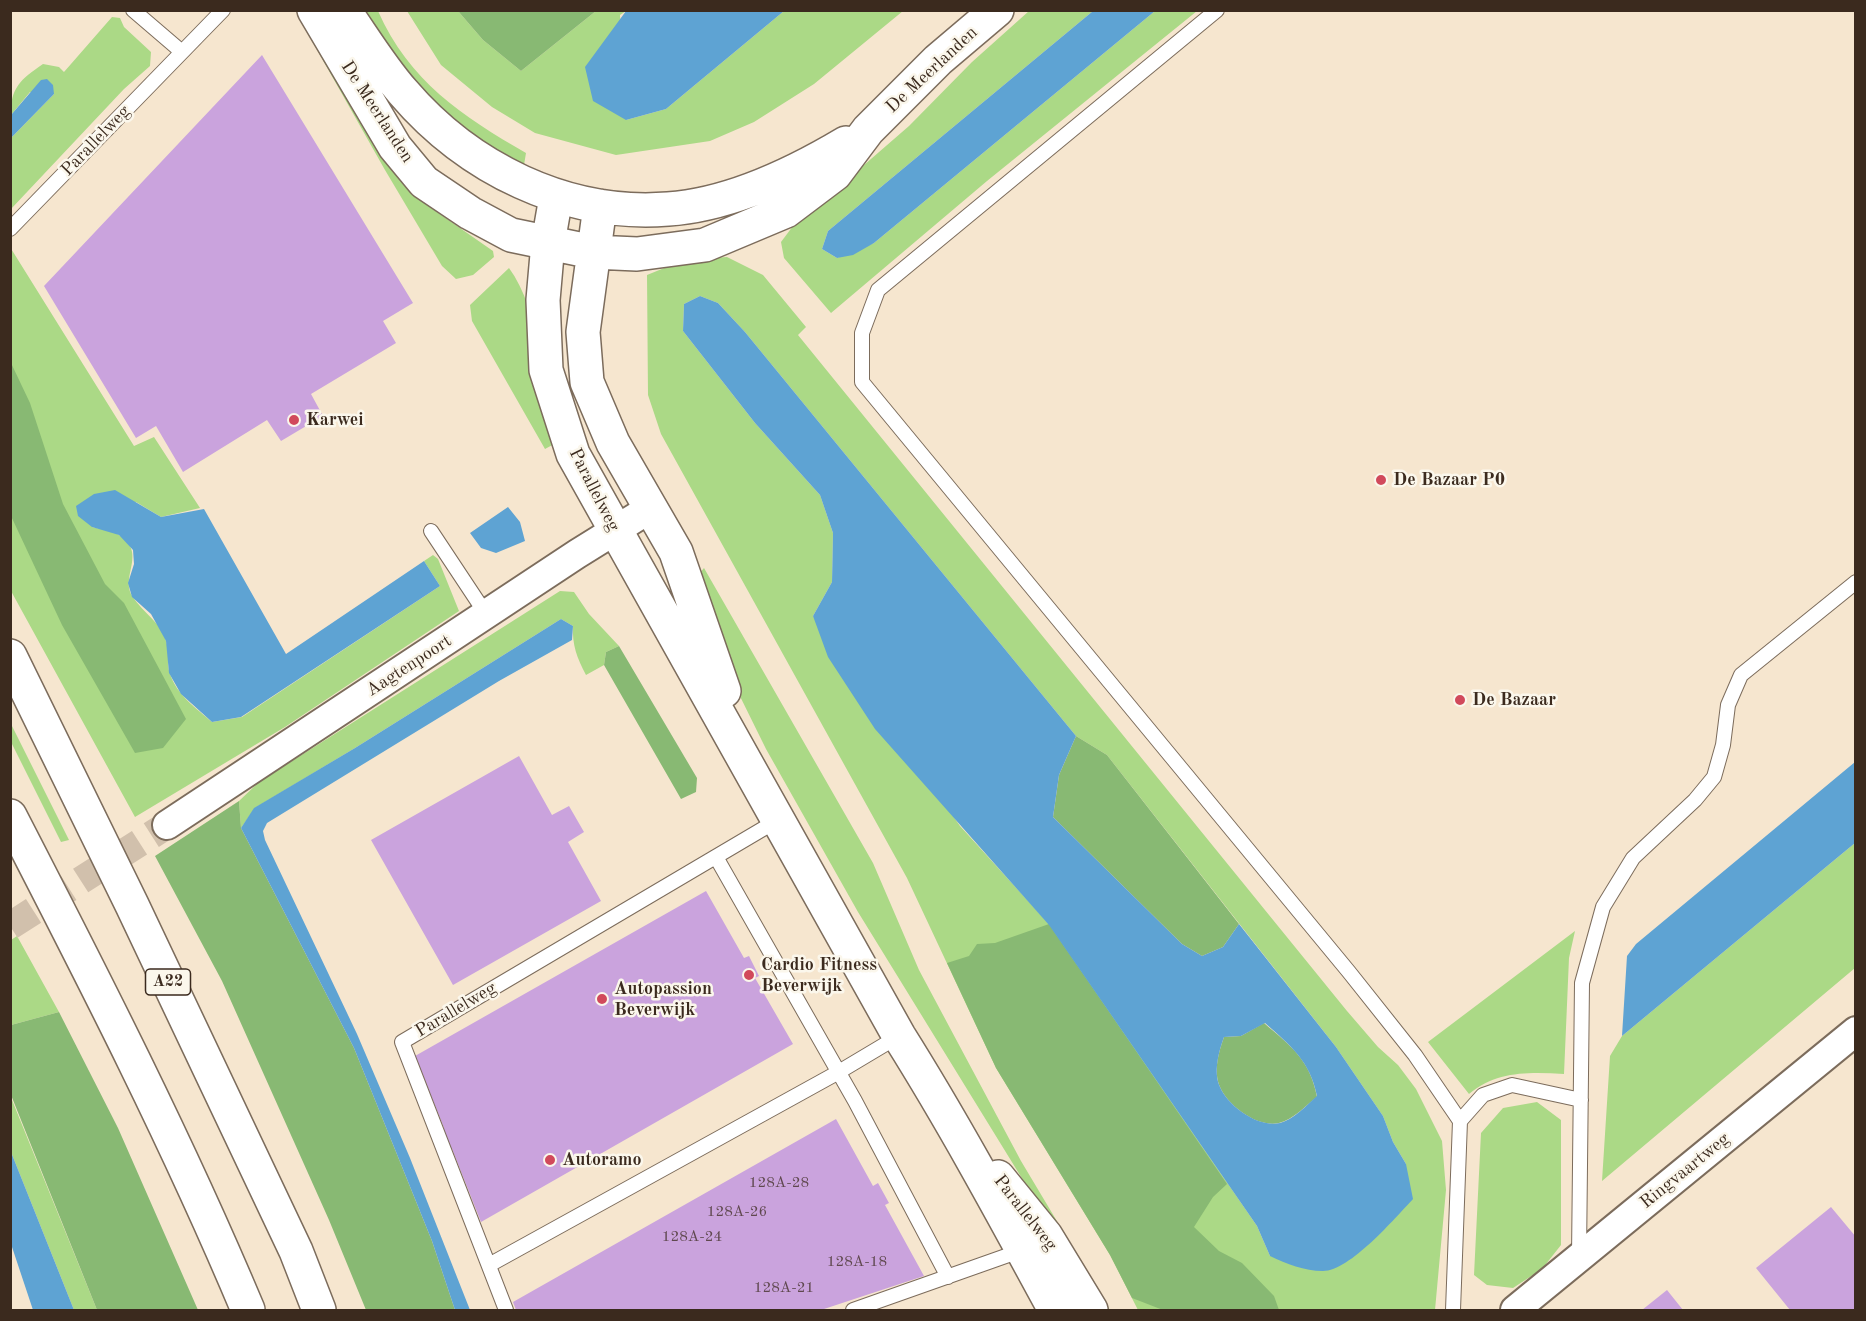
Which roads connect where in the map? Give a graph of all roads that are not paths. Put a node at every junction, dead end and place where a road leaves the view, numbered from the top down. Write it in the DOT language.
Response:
graph roads {
  1 [pos="134,10"];
  2 [pos="223,10"];
  3 [pos="314,10"];
  4 [pos="344,10"];
  5 [pos="997,10"];
  6 [pos="1217,10"];
  7 [pos="182,52"];
  8 [pos="868,130"];
  9 [pos="556,197"];
  10 [pos="600,206"];
  11 [pos="10,229"];
  12 [pos="548,243"];
  13 [pos="592,252"];
  14 [pos="651,508"];
  15 [pos="431,531"];
  16 [pos="615,531"];
  17 [pos="1856,582"];
  18 [pos="486,614"];
  19 [pos="10,656"];
  20 [pos="744,756"];
  21 [pos="10,816"];
  22 [pos="778,820"];
  23 [pos="167,825"];
  24 [pos="716,857"];
  25 [pos="1856,1031"];
  26 [pos="899,1036"];
  27 [pos="837,1073"];
  28 [pos="1581,1100"];
  29 [pos="952,1120"];
  30 [pos="1460,1121"];
  31 [pos="1020,1251"];
  32 [pos="1578,1258"];
  33 [pos="489,1265"];
  34 [pos="948,1277"];
  35 [pos="248,1311"];
  36 [pos="319,1311"];
  37 [pos="506,1311"];
  38 [pos="854,1311"];
  39 [pos="1055,1311"];
  40 [pos="1091,1311"];
  41 [pos="1453,1311"];
  42 [pos="1515,1311"];
  1 -- 7 [label="lane"];
  2 -- 7 [label="lane, Parallelweg"];
  3 -- 12 [label="main road, De Meerlanden"];
  4 -- 9 [label="main road, De Meerlanden"];
  5 -- 8 [label="main road, De Meerlanden"];
  6 -- 30 [label="lane"];
  7 -- 11 [label="lane, Parallelweg"];
  8 -- 10 [label="main road, De Meerlanden"];
  8 -- 13 [label="main road, De Meerlanden"];
  9 -- 10 [label="main road, De Meerlanden"];
  9 -- 12 [label="main road, Parallelweg"];
  10 -- 13 [label="main road, Parallelweg"];
  12 -- 13 [label="main road, De Meerlanden"];
  12 -- 16 [label="main road, Parallelweg"];
  13 -- 14 [label="main road, Parallelweg"];
  14 -- 16 [label="street, Aagtenpoort"];
  14 -- 20 [label="main road, Parallelweg"];
  15 -- 18 [label="lane"];
  16 -- 18 [label="street, Aagtenpoort"];
  16 -- 20 [label="main road, Parallelweg"];
  17 -- 28 [label="lane"];
  18 -- 23 [label="street, Aagtenpoort"];
  19 -- 36 [label="main road, A22"];
  20 -- 22 [label="main road, Parallelweg"];
  21 -- 35 [label="main road"];
  22 -- 24 [label="lane, Parallelweg"];
  22 -- 26 [label="main road, Parallelweg"];
  24 -- 27 [label="lane"];
  24 -- 33 [label="lane, Parallelweg"];
  25 -- 32 [label="street, Ringvaartweg"];
  26 -- 27 [label="lane"];
  26 -- 29 [label="main road, Parallelweg"];
  27 -- 33 [label="lane"];
  27 -- 34 [label="lane"];
  28 -- 30 [label="lane"];
  28 -- 32 [label="lane"];
  29 -- 31 [label="main road, Parallelweg"];
  29 -- 40 [label="main road, Parallelweg"];
  30 -- 41 [label="lane"];
  31 -- 34 [label="lane, Parallelweg"];
  31 -- 39 [label="main road, Parallelweg"];
  32 -- 42 [label="street, Ringvaartweg"];
  33 -- 37 [label="lane, Parallelweg"];
  34 -- 38 [label="lane, Parallelweg"];
}
